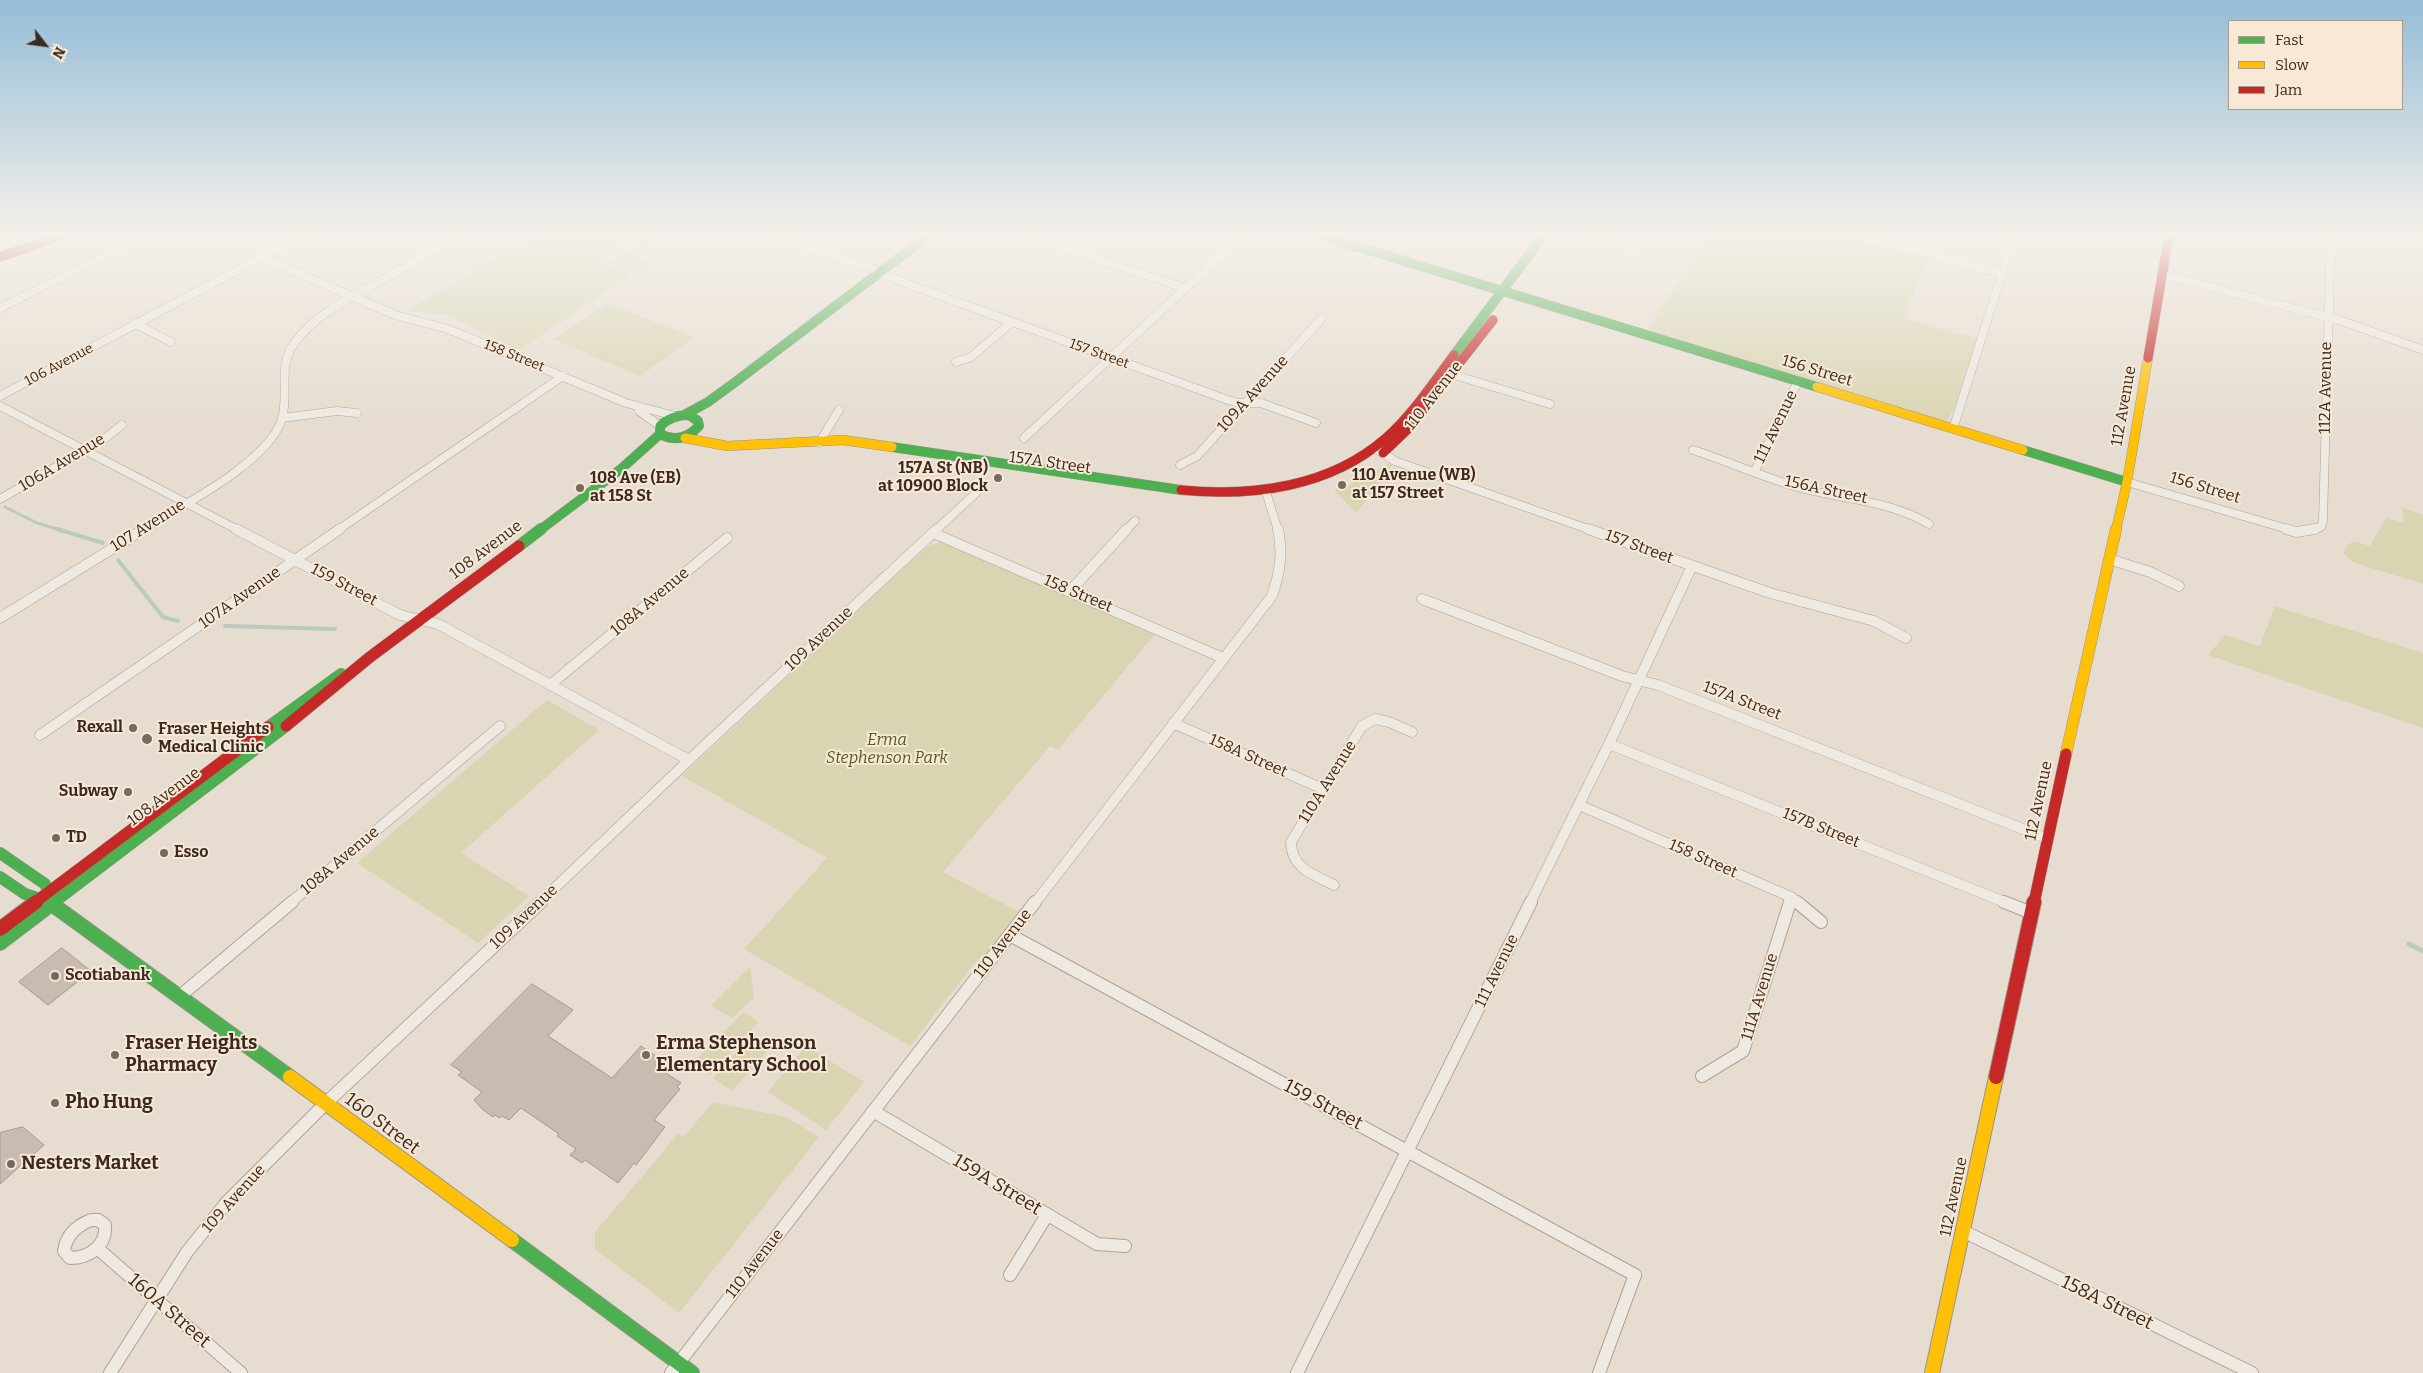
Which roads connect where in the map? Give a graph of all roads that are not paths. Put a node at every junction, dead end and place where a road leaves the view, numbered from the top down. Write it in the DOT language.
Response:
graph roads {
  1 [pos="18,299"];
  2 [pos="183,299"];
  3 [pos="350,299"];
  4 [pos="358,299"];
  5 [pos="844,299"];
  6 [pos="951,299"];
  7 [pos="1173,299"];
  8 [pos="1502,299"];
  9 [pos="1503,299"];
  10 [pos="1530,299"];
  11 [pos="1994,299"];
  12 [pos="2159,299"];
  13 [pos="2258,299"];
  14 [pos="2329,299"];
  15 [pos="0,308"];
  16 [pos="2328,317"];
  17 [pos="1322,318"];
  18 [pos="2339,320"];
  19 [pos="1012,322"];
  20 [pos="136,324"];
  21 [pos="1467,337"];
  22 [pos="171,342"];
  23 [pos="2423,346"];
  24 [pos="2423,350"];
  25 [pos="1110,357"];
  26 [pos="956,362"];
  27 [pos="1451,374"];
  28 [pos="563,376"];
  29 [pos="734,383"];
  30 [pos="1797,383"];
  31 [pos="0,396"];
  32 [pos="626,403"];
  33 [pos="1244,403"];
  34 [pos="1550,404"];
  35 [pos="0,406"];
  36 [pos="839,410"];
  37 [pos="357,413"];
  38 [pos="680,415"];
  39 [pos="282,418"];
  40 [pos="1316,423"];
  41 [pos="699,424"];
  42 [pos="122,425"];
  43 [pos="1953,429"];
  44 [pos="660,430"];
  45 [pos="685,438"];
  46 [pos="1024,438"];
  47 [pos="672,439"];
  48 [pos="824,442"];
  49 [pos="742,445"];
  50 [pos="1693,450"];
  51 [pos="85,451"];
  52 [pos="1378,451"];
  53 [pos="1180,465"];
  54 [pos="621,469"];
  55 [pos="1755,471"];
  56 [pos="2127,482"];
  57 [pos="976,493"];
  58 [pos="1266,493"];
  59 [pos="0,500"];
  60 [pos="186,503"];
  61 [pos="1135,521"];
  62 [pos="1929,524"];
  63 [pos="2308,532"];
  64 [pos="933,533"];
  65 [pos="727,538"];
  66 [pos="2109,558"];
  67 [pos="296,560"];
  68 [pos="1692,566"];
  69 [pos="2179,586"];
  70 [pos="1070,590"];
  71 [pos="1422,599"];
  72 [pos="0,618"];
  73 [pos="419,620"];
  74 [pos="1906,638"];
  75 [pos="1223,658"];
  76 [pos="1640,680"];
  77 [pos="550,685"];
  78 [pos="1173,723"];
  79 [pos="500,726"];
  80 [pos="1412,732"];
  81 [pos="40,735"];
  82 [pos="1609,744"];
  83 [pos="688,760"];
  84 [pos="1323,789"];
  85 [pos="1579,805"];
  86 [pos="2048,838"];
  87 [pos="0,853"];
  88 [pos="0,876"];
  89 [pos="1334,885"];
  90 [pos="51,897"];
  91 [pos="1791,897"];
  92 [pos="39,899"];
  93 [pos="2032,913"];
  94 [pos="1821,922"];
  95 [pos="0,928"];
  96 [pos="1010,935"];
  97 [pos="0,943"];
  98 [pos="180,996"];
  99 [pos="1702,1076"];
  100 [pos="325,1104"];
  101 [pos="873,1111"];
  102 [pos="1408,1151"];
  103 [pos="1047,1214"];
  104 [pos="1963,1231"];
  105 [pos="1125,1246"];
  106 [pos="97,1248"];
  107 [pos="1010,1276"];
  108 [pos="156,1299"];
  109 [pos="675,1368"];
  110 [pos="110,1373"];
  111 [pos="241,1373"];
  112 [pos="692,1373"];
  113 [pos="1297,1373"];
  114 [pos="1599,1373"];
  115 [pos="1932,1373"];
  116 [pos="2252,1373"];
  1 -- 15 [label="street"];
  2 -- 20 [label="street, 106 Avenue"];
  3 -- 39 [label="street"];
  4 -- 28 [label="street, 158 Street"];
  5 -- 29 [label="main road"];
  6 -- 19 [label="street, 157 Street"];
  7 -- 25 [label="street"];
  8 -- 21 [label="main road, 110 Avenue"];
  9 -- 27 [label="main road, 110 Avenue"];
  10 -- 30 [label="main road, 156 Street"];
  11 -- 43 [label="street"];
  12 -- 56 [label="main road, 112 Avenue"];
  13 -- 16 [label="street"];
  14 -- 16 [label="street, 112A Avenue"];
  16 -- 18 [label="street"];
  16 -- 63 [label="street, 112A Avenue"];
  17 -- 33 [label="street, 109A Avenue"];
  18 -- 23 [label="street"];
  18 -- 24 [label="street"];
  19 -- 25 [label="street, 157 Street"];
  19 -- 26 [label="street"];
  20 -- 22 [label="street"];
  20 -- 31 [label="street, 106 Avenue"];
  21 -- 27 [label="main road"];
  21 -- 52 [label="main road, 110 Avenue"];
  25 -- 33 [label="street, 157 Street"];
  25 -- 46 [label="street"];
  27 -- 34 [label="street"];
  27 -- 52 [label="main road, 110 Avenue"];
  28 -- 32 [label="street, 158 Street"];
  28 -- 67 [label="street, 107A Avenue"];
  29 -- 38 [label="main road"];
  29 -- 41 [label="main road"];
  30 -- 43 [label="main road, 156 Street"];
  30 -- 55 [label="street, 111 Avenue"];
  32 -- 38 [label="street, 158 Street"];
  32 -- 44 [label="street, 158 Street"];
  33 -- 40 [label="street, 157 Street"];
  33 -- 53 [label="street, 109A Avenue"];
  35 -- 51 [label="street, 159 Street"];
  36 -- 48 [label="street"];
  37 -- 39 [label="street"];
  38 -- 41 [label="main road, 157A Street"];
  38 -- 44 [label="main road, 108 Avenue"];
  39 -- 60 [label="street, 107 Avenue"];
  41 -- 45 [label="main road"];
  41 -- 49 [label="main road, 157A Street"];
  42 -- 51 [label="street, 106A Avenue"];
  43 -- 56 [label="main road, 156 Street"];
  44 -- 47 [label="main road"];
  44 -- 54 [label="main road, 108 Avenue"];
  45 -- 47 [label="main road, 157A Street"];
  45 -- 49 [label="main road, 157A Street"];
  47 -- 54 [label="main road, 108 Avenue"];
  48 -- 49 [label="main road, 157A Street"];
  48 -- 58 [label="main road, 157A Street"];
  50 -- 55 [label="street, 156A Street"];
  51 -- 59 [label="street, 106A Avenue"];
  51 -- 60 [label="street, 159 Street"];
  52 -- 58 [label="main road, 110 Avenue"];
  52 -- 68 [label="street, 157 Street"];
  54 -- 73 [label="main road, 108 Avenue"];
  55 -- 62 [label="street, 156A Street"];
  56 -- 63 [label="street, 156 Street"];
  56 -- 66 [label="main road, 112 Avenue"];
  57 -- 64 [label="street, 109 Avenue"];
  58 -- 75 [label="street, 110 Avenue"];
  60 -- 67 [label="street, 159 Street"];
  60 -- 72 [label="street, 107 Avenue"];
  61 -- 70 [label="street"];
  64 -- 70 [label="street, 158 Street"];
  64 -- 83 [label="street, 109 Avenue"];
  65 -- 77 [label="street, 108A Avenue"];
  66 -- 69 [label="street"];
  66 -- 86 [label="main road, 112 Avenue"];
  67 -- 73 [label="street, 159 Street"];
  67 -- 81 [label="street, 107A Avenue"];
  68 -- 74 [label="street, 157 Street"];
  68 -- 76 [label="street, 111 Avenue"];
  70 -- 75 [label="street, 158 Street"];
  71 -- 76 [label="street, 157A Street"];
  73 -- 77 [label="street, 159 Street"];
  73 -- 90 [label="main road, 108 Avenue"];
  75 -- 78 [label="street, 110 Avenue"];
  76 -- 82 [label="street, 111 Avenue"];
  76 -- 86 [label="street, 157A Street"];
  77 -- 83 [label="street, 159 Street"];
  78 -- 84 [label="street, 158A Street"];
  78 -- 96 [label="street, 110 Avenue"];
  79 -- 98 [label="street, 108A Avenue"];
  80 -- 84 [label="street, 110A Avenue"];
  82 -- 85 [label="street, 111 Avenue"];
  82 -- 93 [label="street, 157B Street"];
  83 -- 100 [label="street, 109 Avenue"];
  84 -- 89 [label="street, 110A Avenue"];
  85 -- 91 [label="street, 158 Street"];
  85 -- 102 [label="street, 111 Avenue"];
  86 -- 93 [label="main road, 112 Avenue"];
  87 -- 90 [label="main road, 160 Street"];
  88 -- 92 [label="main road, 160 Street"];
  90 -- 92 [label="main road, 160 Street"];
  90 -- 97 [label="main road, 108 Avenue"];
  90 -- 98 [label="main road, 160 Street"];
  91 -- 94 [label="street, 158 Street"];
  91 -- 99 [label="street, 111A Avenue"];
  92 -- 95 [label="main road"];
  93 -- 104 [label="main road, 112 Avenue"];
  96 -- 101 [label="street, 110 Avenue"];
  96 -- 102 [label="street, 159 Street"];
  98 -- 100 [label="main road, 160 Street"];
  100 -- 108 [label="street, 109 Avenue"];
  100 -- 109 [label="main road, 160 Street"];
  101 -- 103 [label="street, 159A Street"];
  101 -- 109 [label="street, 110 Avenue"];
  102 -- 113 [label="street, 111 Avenue"];
  102 -- 114 [label="street, 159 Street"];
  103 -- 105 [label="street, 159A Street"];
  103 -- 107 [label="street"];
  104 -- 115 [label="main road, 112 Avenue"];
  104 -- 116 [label="street, 158A Street"];
  106 -- 108 [label="street, 160A Street"];
  108 -- 110 [label="street, 109 Avenue"];
  108 -- 111 [label="street, 160A Street"];
  109 -- 112 [label="main road, 160 Street"];
}
